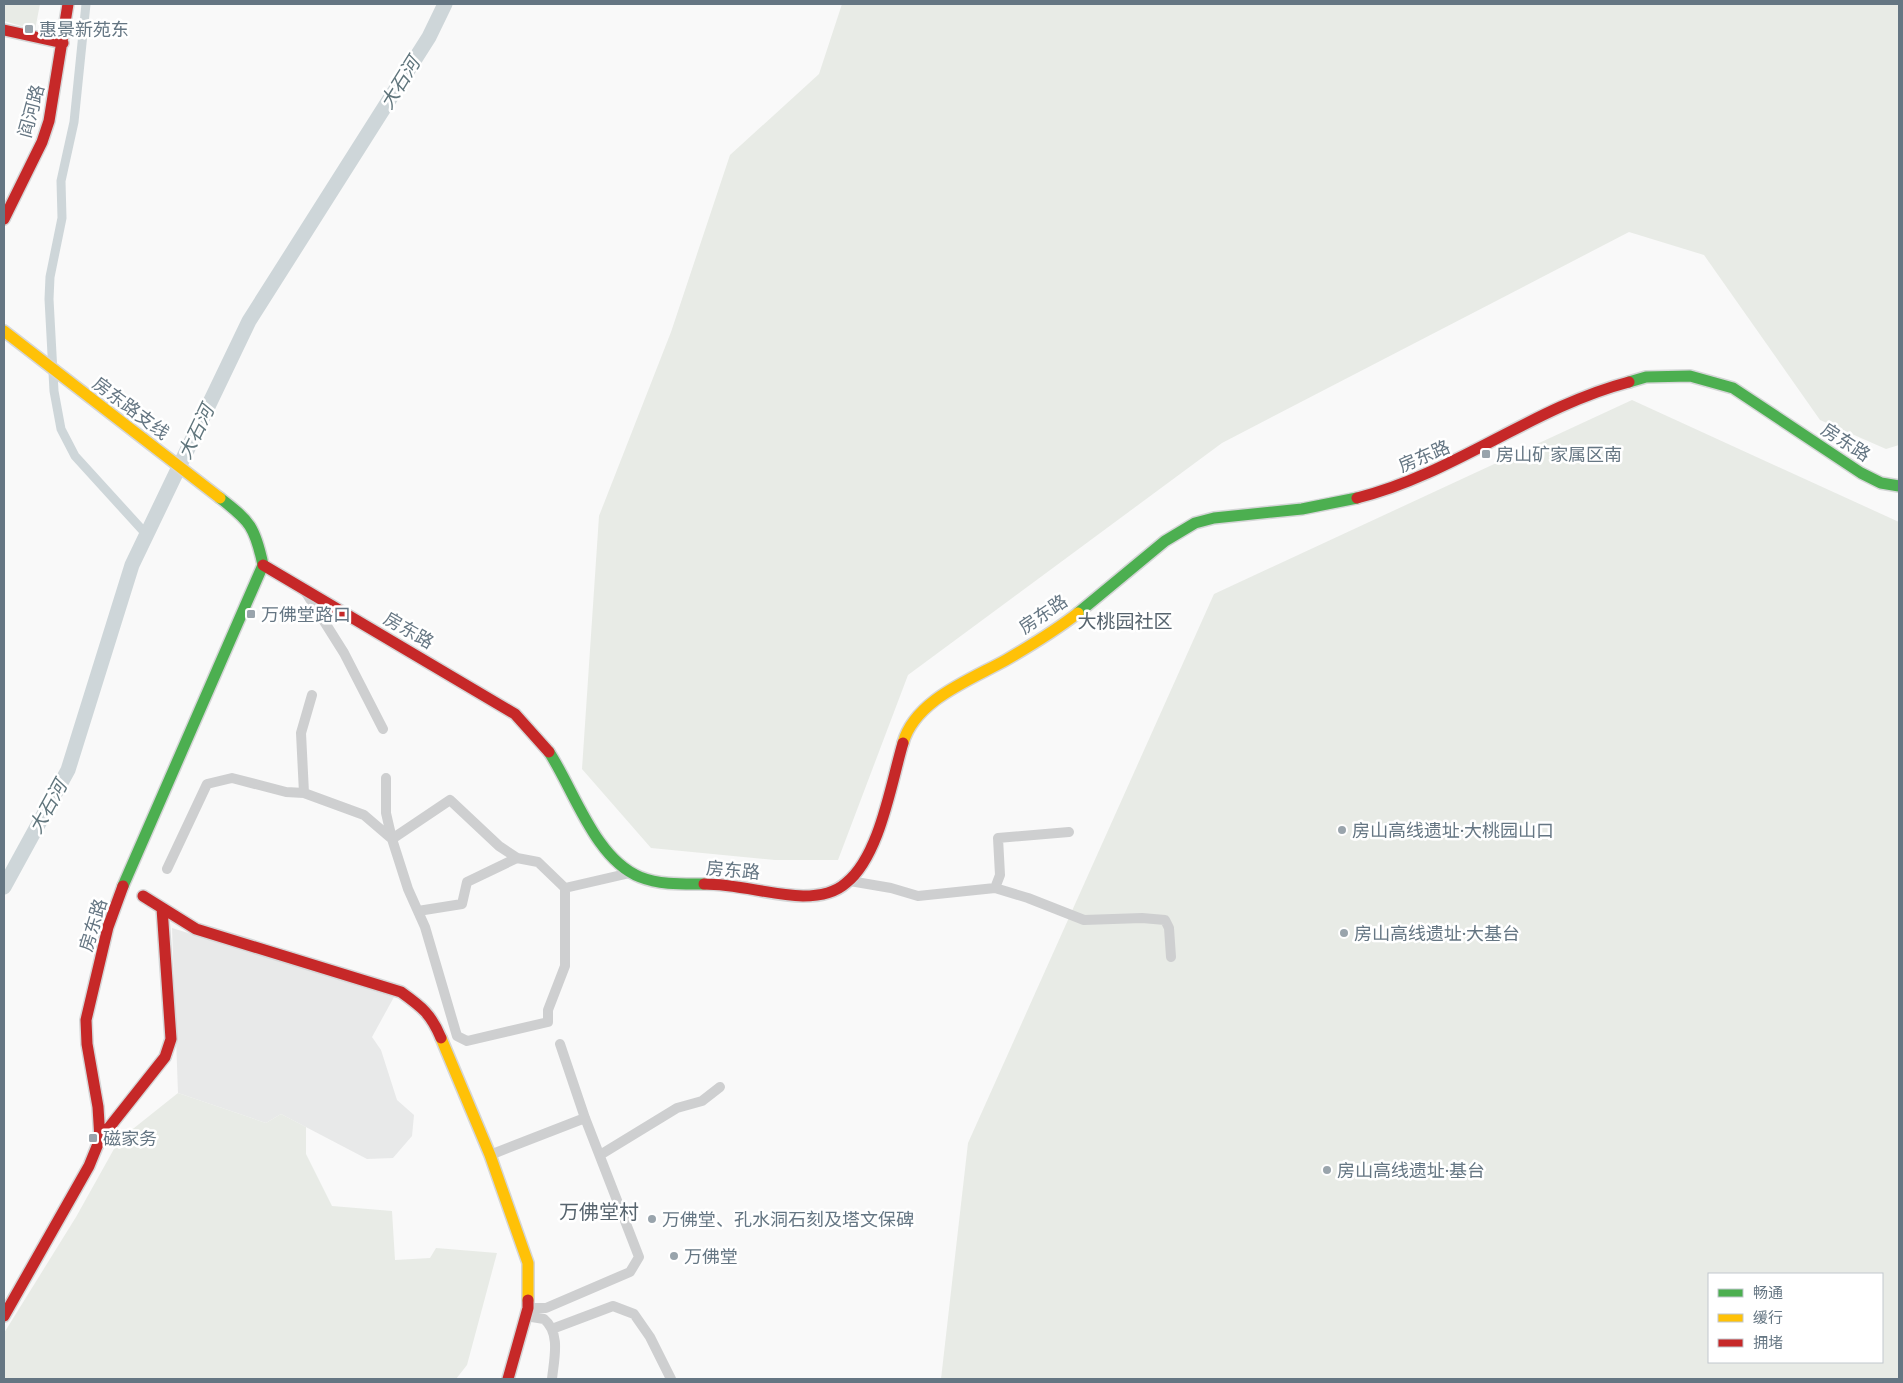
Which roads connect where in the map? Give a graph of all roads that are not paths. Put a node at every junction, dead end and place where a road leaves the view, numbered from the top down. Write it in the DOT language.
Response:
graph roads {
  1 [pos="68,4"];
  2 [pos="4,30"];
  3 [pos="62,44"];
  4 [pos="4,219"];
  5 [pos="4,331"];
  6 [pos="1899,486"];
  7 [pos="263,565"];
  8 [pos="303,588"];
  9 [pos="312,695"];
  10 [pos="383,728"];
  11 [pos="386,778"];
  12 [pos="304,793"];
  13 [pos="1069,832"];
  14 [pos="392,839"];
  15 [pos="517,858"];
  16 [pos="167,869"];
  17 [pos="630,873"];
  18 [pos="850,881"];
  19 [pos="564,888"];
  20 [pos="995,888"];
  21 [pos="143,896"];
  22 [pos="162,908"];
  23 [pos="418,911"];
  24 [pos="1170,957"];
  25 [pos="560,1044"];
  26 [pos="720,1087"];
  27 [pos="585,1118"];
  28 [pos="100,1139"];
  29 [pos="490,1155"];
  30 [pos="600,1155"];
  31 [pos="527,1312"];
  32 [pos="4,1316"];
  33 [pos="552,1329"];
  34 [pos="508,1379"];
  35 [pos="552,1379"];
  36 [pos="671,1379"];
  1 -- 3 [label="main road, 阎河路"];
  2 -- 3 [label="main road"];
  3 -- 4 [label="main road, 阎河路"];
  5 -- 7 [label="main road, 房东路支线"];
  6 -- 18 [label="main road, 房东路"];
  7 -- 8 [label="main road, 房东路"];
  7 -- 28 [label="main road, 房东路"];
  8 -- 10 [label="street"];
  8 -- 17 [label="main road, 房东路"];
  9 -- 12 [label="street"];
  11 -- 14 [label="street"];
  12 -- 14 [label="street"];
  12 -- 16 [label="street"];
  13 -- 20 [label="street"];
  14 -- 15 [label="street"];
  14 -- 23 [label="street"];
  15 -- 19 [label="street"];
  15 -- 23 [label="street"];
  17 -- 18 [label="main road, 房东路"];
  17 -- 19 [label="street"];
  18 -- 20 [label="street"];
  19 -- 23 [label="street"];
  20 -- 24 [label="street"];
  21 -- 22 [label="main road"];
  22 -- 28 [label="main road"];
  22 -- 29 [label="main road"];
  25 -- 27 [label="street"];
  26 -- 30 [label="street"];
  27 -- 29 [label="street"];
  27 -- 30 [label="street"];
  28 -- 32 [label="main road, 房东路"];
  29 -- 31 [label="main road"];
  30 -- 31 [label="street"];
  31 -- 33 [label="street"];
  31 -- 34 [label="main road"];
  33 -- 35 [label="street"];
  33 -- 36 [label="street"];
}
